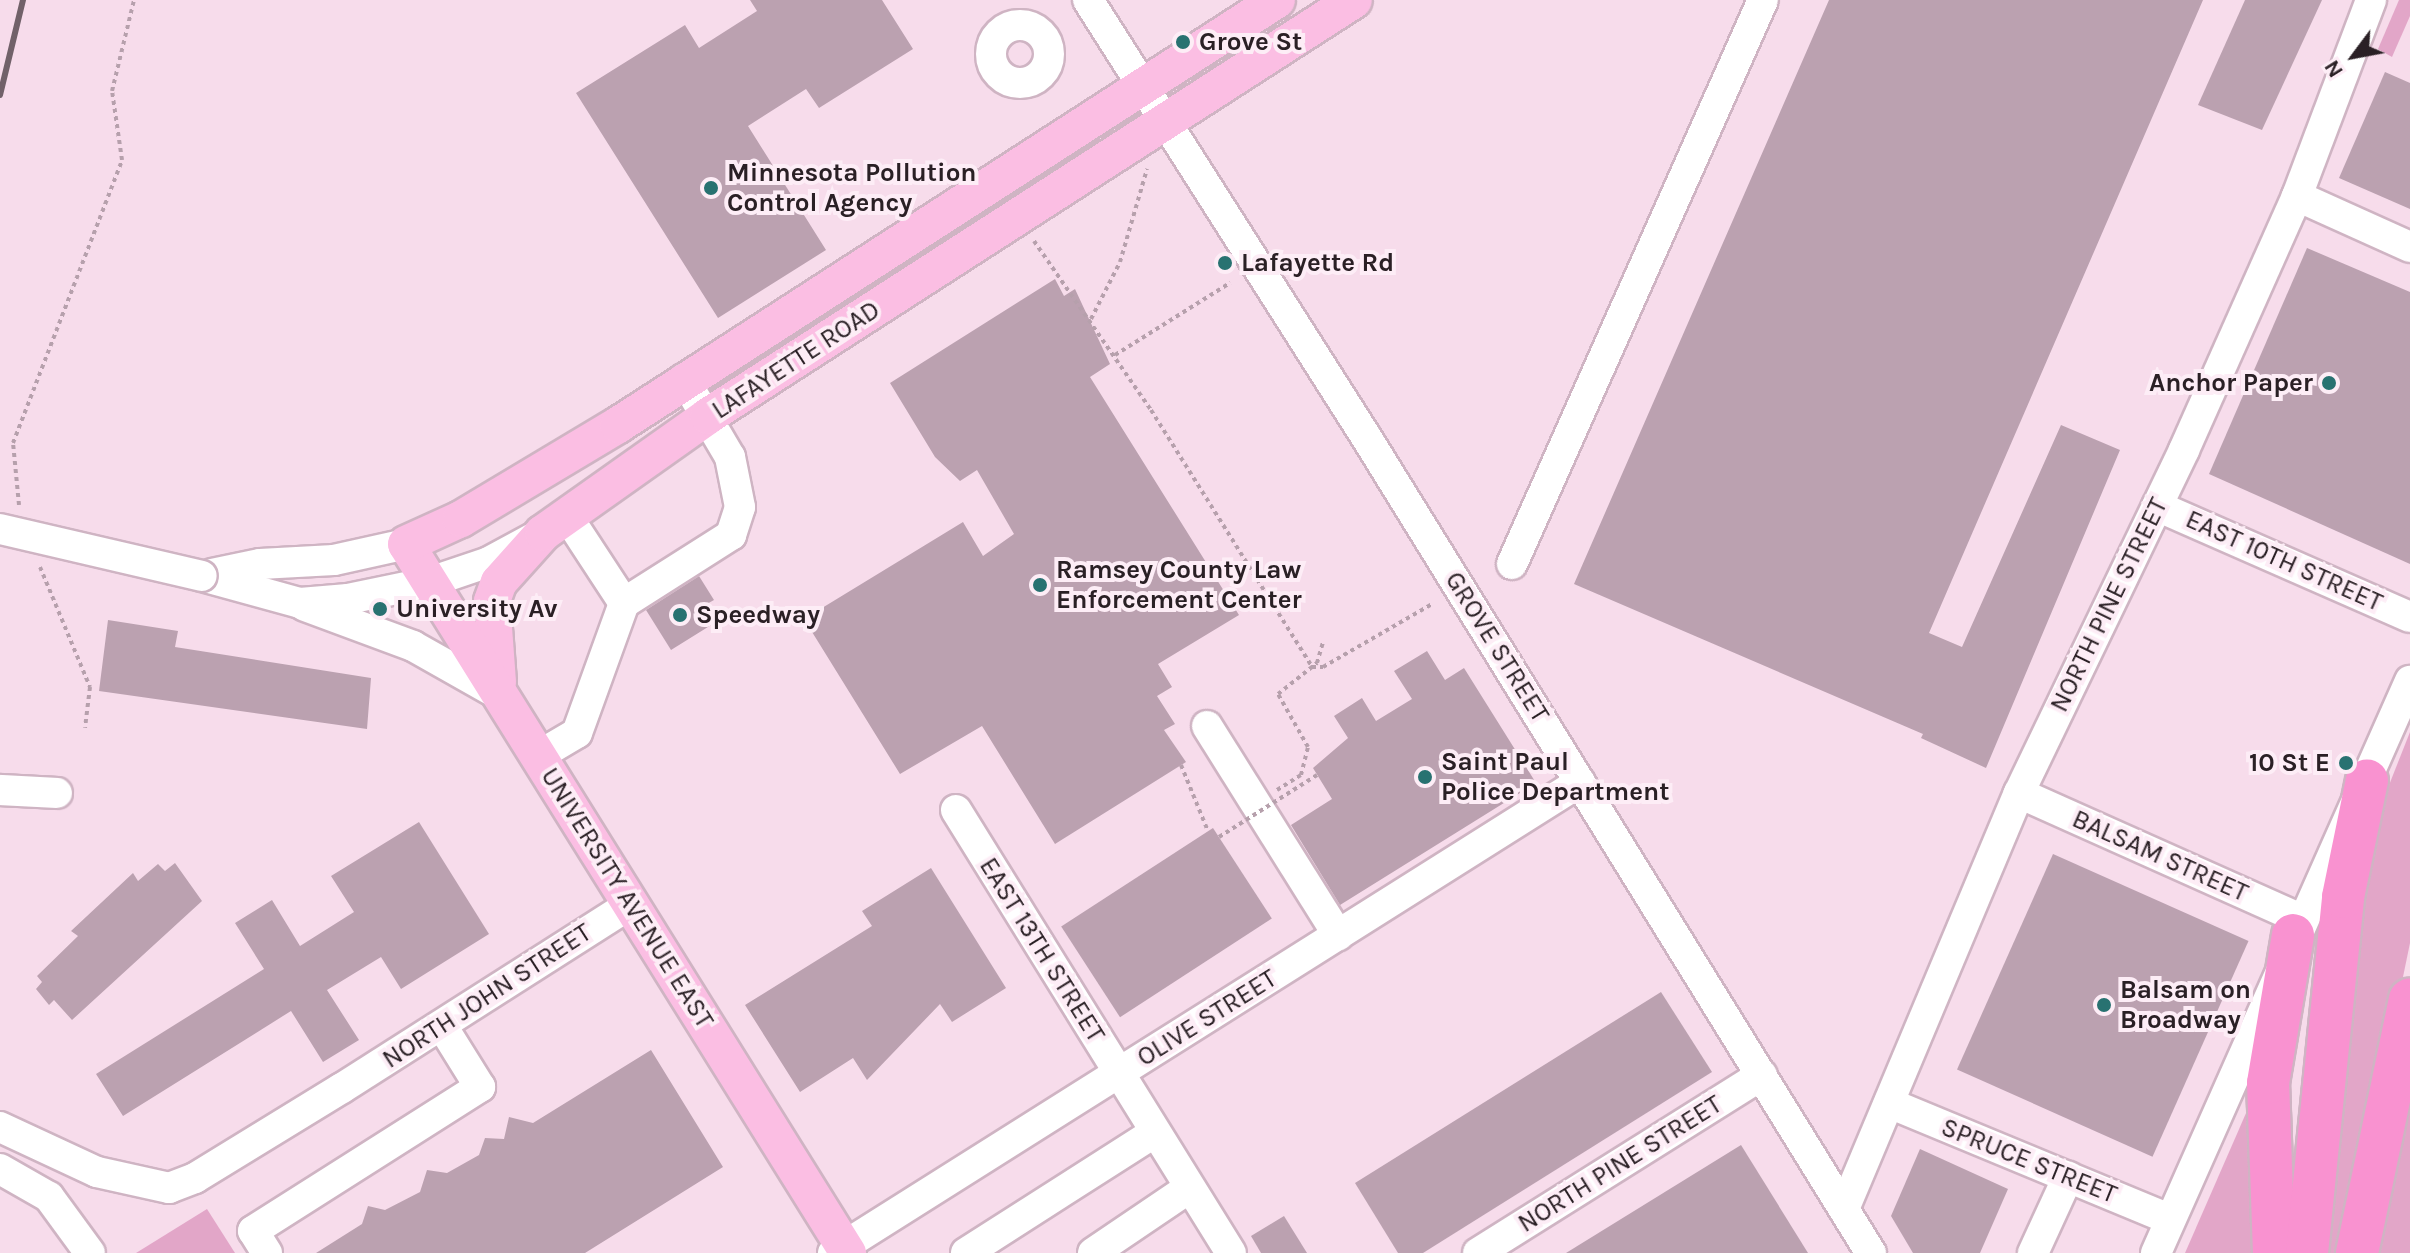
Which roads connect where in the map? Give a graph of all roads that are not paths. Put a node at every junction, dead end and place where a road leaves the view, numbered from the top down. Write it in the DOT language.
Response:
graph roads {
  1 [pos="1088,0"];
  2 [pos="1277,0"];
  3 [pos="1354,0"];
  4 [pos="1763,0"];
  5 [pos="2371,0"];
  6 [pos="1144,85"];
  7 [pos="1167,121"];
  8 [pos="2297,196"];
  9 [pos="2410,247"];
  10 [pos="684,379"];
  11 [pos="708,416"];
  12 [pos="2157,506"];
  13 [pos="12,524"];
  14 [pos="555,524"];
  15 [pos="406,544"];
  16 [pos="1512,564"];
  17 [pos="202,576"];
  18 [pos="430,582"];
  19 [pos="300,603"];
  20 [pos="624,603"];
  21 [pos="2410,617"];
  22 [pos="2410,681"];
  23 [pos="500,695"];
  24 [pos="1207,726"];
  25 [pos="538,756"];
  26 [pos="2367,780"];
  27 [pos="1580,782"];
  28 [pos="0,790"];
  29 [pos="57,793"];
  30 [pos="2019,793"];
  31 [pos="956,810"];
  32 [pos="631,904"];
  33 [pos="2297,927"];
  34 [pos="1338,935"];
  35 [pos="2410,999"];
  36 [pos="442,1026"];
  37 [pos="1119,1074"];
  38 [pos="1762,1075"];
  39 [pos="1889,1103"];
  40 [pos="0,1127"];
  41 [pos="1155,1132"];
  42 [pos="0,1169"];
  43 [pos="2068,1177"];
  44 [pos="1189,1188"];
  45 [pos="1844,1209"];
  46 [pos="2169,1219"];
  47 [pos="842,1251"];
  48 [pos="90,1253"];
  49 [pos="267,1253"];
  50 [pos="966,1253"];
  51 [pos="1093,1253"];
  52 [pos="1231,1253"];
  53 [pos="1478,1253"];
  54 [pos="1871,1253"];
  55 [pos="2033,1253"];
  56 [pos="2156,1253"];
  57 [pos="2274,1253"];
  58 [pos="2307,1253"];
  59 [pos="2357,1253"];
  1 -- 6 [label="street, GROVE STREET"];
  2 -- 6 [label="main road, LAFAYETTE ROAD"];
  3 -- 7 [label="main road, LAFAYETTE ROAD"];
  4 -- 16 [label="street"];
  5 -- 8 [label="street, NORTH PINE STREET"];
  6 -- 7 [label="street, GROVE STREET"];
  6 -- 10 [label="main road, LAFAYETTE ROAD"];
  7 -- 11 [label="main road, LAFAYETTE ROAD"];
  7 -- 27 [label="street, GROVE STREET"];
  8 -- 9 [label="street"];
  8 -- 12 [label="street, NORTH PINE STREET"];
  10 -- 11 [label="street"];
  10 -- 15 [label="main road, LAFAYETTE ROAD"];
  11 -- 14 [label="main road, LAFAYETTE ROAD"];
  11 -- 20 [label="street"];
  12 -- 21 [label="street, EAST 10TH STREET"];
  12 -- 30 [label="street, NORTH PINE STREET"];
  13 -- 17 [label="street, LAFAYETTE ROAD, bridge"];
  14 -- 18 [label="street, LAFAYETTE ROAD"];
  14 -- 20 [label="street"];
  14 -- 23 [label="main road"];
  15 -- 17 [label="street, LAFAYETTE ROAD"];
  15 -- 18 [label="main road, UNIVERSITY AVENUE EAST"];
  17 -- 19 [label="street, LAFAYETTE ROAD"];
  18 -- 19 [label="street, LAFAYETTE ROAD"];
  18 -- 23 [label="main road, UNIVERSITY AVENUE EAST"];
  19 -- 23 [label="street"];
  20 -- 25 [label="street"];
  22 -- 26 [label="street"];
  23 -- 25 [label="main road, UNIVERSITY AVENUE EAST"];
  24 -- 34 [label="street"];
  25 -- 32 [label="main road, UNIVERSITY AVENUE EAST"];
  26 -- 33 [label="street"];
  26 -- 58 [label="highway"];
  27 -- 34 [label="street, OLIVE STREET"];
  27 -- 38 [label="street, GROVE STREET"];
  28 -- 29 [label="street"];
  30 -- 33 [label="street, BALSAM STREET"];
  30 -- 39 [label="street, NORTH PINE STREET"];
  31 -- 37 [label="street, EAST 13TH STREET"];
  32 -- 36 [label="street, NORTH JOHN STREET"];
  32 -- 47 [label="main road, UNIVERSITY AVENUE EAST"];
  33 -- 46 [label="street"];
  33 -- 57 [label="highway"];
  34 -- 37 [label="street, OLIVE STREET"];
  35 -- 59 [label="highway"];
  36 -- 40 [label="street, NORTH JOHN STREET"];
  36 -- 49 [label="street"];
  37 -- 41 [label="street, EAST 13TH STREET"];
  37 -- 47 [label="street, OLIVE STREET"];
  38 -- 45 [label="street, GROVE STREET"];
  38 -- 53 [label="street, NORTH PINE STREET"];
  39 -- 43 [label="street, SPRUCE STREET"];
  39 -- 45 [label="street, NORTH PINE STREET"];
  41 -- 44 [label="street, EAST 13TH STREET"];
  41 -- 50 [label="street"];
  42 -- 48 [label="street"];
  43 -- 46 [label="street, SPRUCE STREET"];
  43 -- 55 [label="street"];
  44 -- 51 [label="street"];
  44 -- 52 [label="street, EAST 13TH STREET"];
  45 -- 54 [label="street, GROVE STREET"];
  46 -- 56 [label="street"];
}
